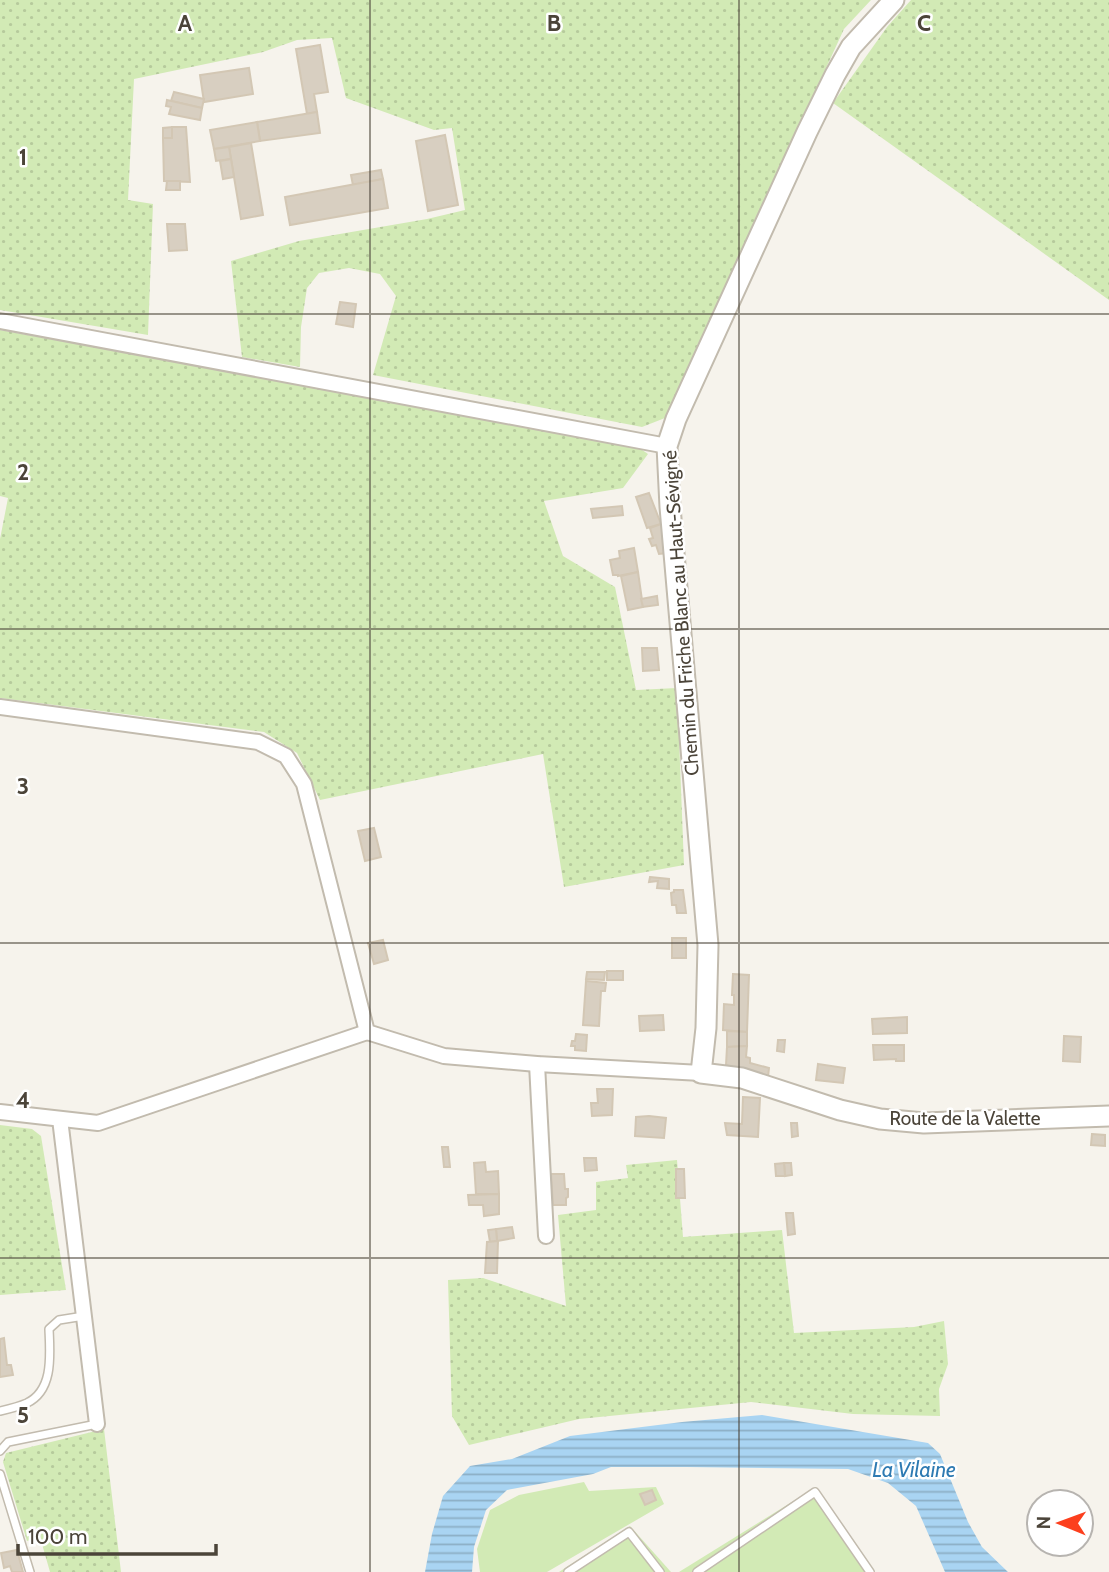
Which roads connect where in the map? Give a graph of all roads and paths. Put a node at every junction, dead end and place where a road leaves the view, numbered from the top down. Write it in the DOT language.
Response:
graph roads {
  1 [pos="894,0"];
  2 [pos="0,321"];
  3 [pos="667,446"];
  4 [pos="0,707"];
  5 [pos="367,1032"];
  6 [pos="537,1064"];
  7 [pos="701,1073"];
  8 [pos="0,1112"];
  9 [pos="1109,1115"];
  10 [pos="60,1119"];
  11 [pos="546,1236"];
  12 [pos="84,1316"];
  13 [pos="0,1411"];
  14 [pos="97,1424"];
  15 [pos="0,1451"];
  16 [pos="0,1474"];
  17 [pos="30,1572"];
  18 [pos="568,1572"];
  19 [pos="660,1572"];
  20 [pos="697,1572"];
  21 [pos="870,1572"];
  1 -- 3 [label="street, Chemin du Friche Blanc au Haut-Sévigné"];
  2 -- 3 [label="street"];
  3 -- 7 [label="street, Chemin du Friche Blanc au Haut-Sévigné"];
  4 -- 5 [label="street"];
  5 -- 6 [label="street"];
  5 -- 10 [label="street"];
  6 -- 7 [label="street"];
  6 -- 11 [label="street"];
  7 -- 9 [label="street, Route de la Valette"];
  8 -- 10 [label="street"];
  10 -- 12 [label="street"];
  12 -- 13 [label="lane"];
  12 -- 14 [label="street"];
  14 -- 15 [label="lane"];
  16 -- 17 [label="lane"];
  18 -- 19 [label="lane"];
  20 -- 21 [label="lane"];
}
